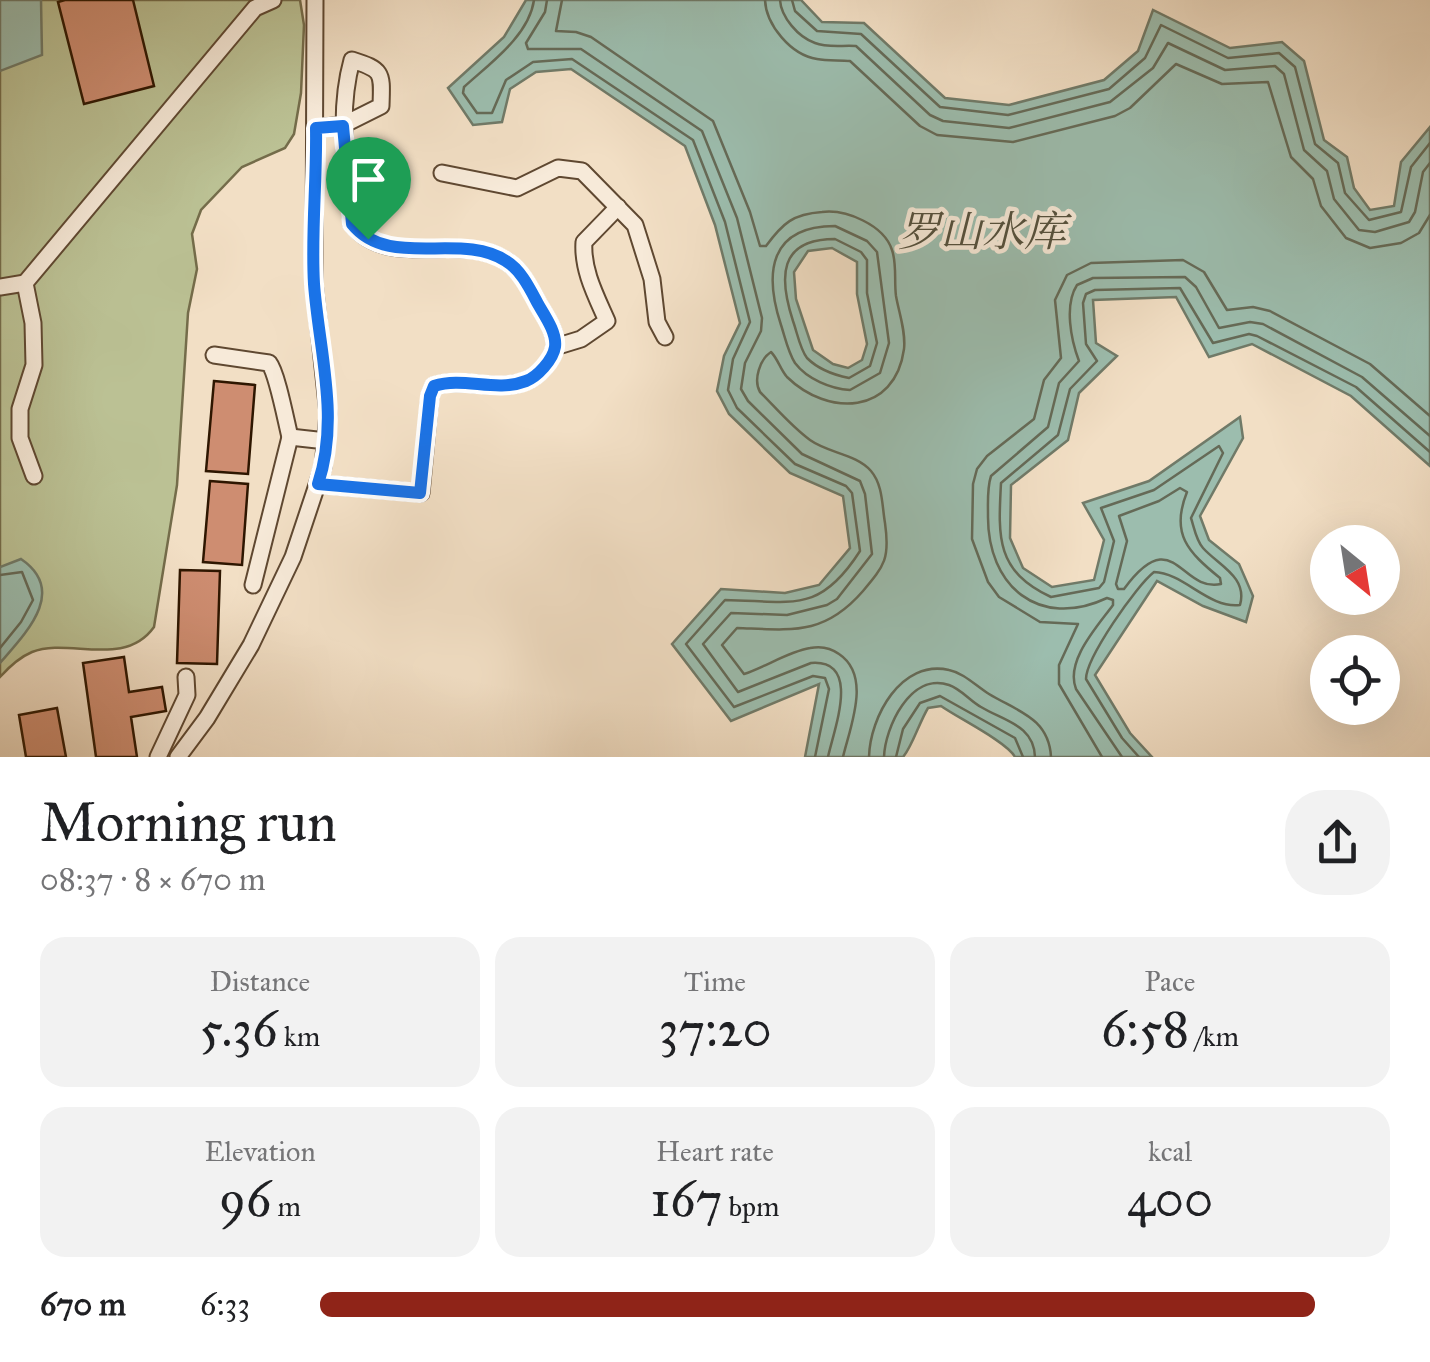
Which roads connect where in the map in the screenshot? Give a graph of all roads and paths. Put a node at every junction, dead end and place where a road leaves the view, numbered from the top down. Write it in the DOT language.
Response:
graph roads {
  1 [pos="272,0"];
  2 [pos="315,0"];
  3 [pos="316,128"];
  4 [pos="442,173"];
  5 [pos="618,207"];
  6 [pos="24,283"];
  7 [pos="0,287"];
  8 [pos="665,337"];
  9 [pos="555,347"];
  10 [pos="214,356"];
  11 [pos="0,417"];
  12 [pos="20,419"];
  13 [pos="290,438"];
  14 [pos="326,440"];
  15 [pos="34,476"];
  16 [pos="318,484"];
  17 [pos="253,585"];
  18 [pos="186,677"];
  19 [pos="158,757"];
  20 [pos="178,757"];
  1 -- 6 [label="street"];
  2 -- 3 [label="street"];
  3 -- 9 [label="street"];
  3 -- 14 [label="street"];
  4 -- 5 [label="street"];
  5 -- 8 [label="street"];
  5 -- 9 [label="street"];
  6 -- 7 [label="street"];
  6 -- 12 [label="street"];
  9 -- 16 [label="street"];
  10 -- 13 [label="street"];
  11 -- 12 [label="street"];
  12 -- 15 [label="street"];
  13 -- 14 [label="street"];
  13 -- 17 [label="street"];
  14 -- 16 [label="street"];
  16 -- 20 [label="street"];
  18 -- 19 [label="street"];
}
